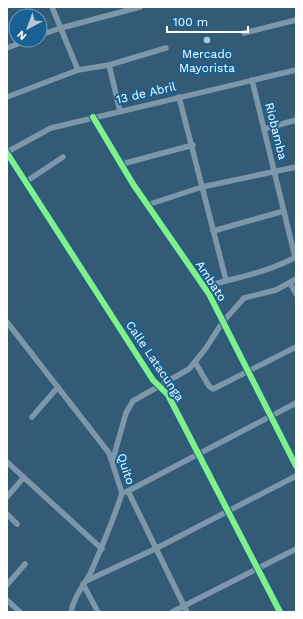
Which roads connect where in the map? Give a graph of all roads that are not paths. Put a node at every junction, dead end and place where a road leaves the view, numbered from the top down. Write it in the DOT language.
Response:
graph roads {
  1 [pos="52,7"];
  2 [pos="140,7"];
  3 [pos="296,20"];
  4 [pos="61,28"];
  5 [pos="48,32"];
  6 [pos="244,33"];
  7 [pos="166,48"];
  8 [pos="109,65"];
  9 [pos="78,70"];
  10 [pos="296,70"];
  11 [pos="252,80"];
  12 [pos="179,97"];
  13 [pos="7,98"];
  14 [pos="120,111"];
  15 [pos="93,117"];
  16 [pos="296,120"];
  17 [pos="264,129"];
  18 [pos="192,145"];
  19 [pos="7,153"];
  20 [pos="63,157"];
  21 [pos="122,164"];
  22 [pos="296,167"];
  23 [pos="275,172"];
  24 [pos="27,181"];
  25 [pos="202,187"];
  26 [pos="147,205"];
  27 [pos="284,211"];
  28 [pos="213,231"];
  29 [pos="296,257"];
  30 [pos="296,279"];
  31 [pos="226,280"];
  32 [pos="290,283"];
  33 [pos="203,287"];
  34 [pos="296,294"];
  35 [pos="7,322"];
  36 [pos="222,324"];
  37 [pos="296,347"];
  38 [pos="196,362"];
  39 [pos="248,372"];
  40 [pos="160,386"];
  41 [pos="58,387"];
  42 [pos="296,403"];
  43 [pos="270,416"];
  44 [pos="32,417"];
  45 [pos="197,454"];
  46 [pos="113,459"];
  47 [pos="7,462"];
  48 [pos="296,466"];
  49 [pos="296,476"];
  50 [pos="24,477"];
  51 [pos="125,492"];
  52 [pos="7,497"];
  53 [pos="227,510"];
  54 [pos="7,514"];
  55 [pos="17,524"];
  56 [pos="155,548"];
  57 [pos="102,549"];
  58 [pos="296,549"];
  59 [pos="25,564"];
  60 [pos="257,570"];
  61 [pos="85,582"];
  62 [pos="7,585"];
  63 [pos="7,600"];
  64 [pos="184,606"];
  65 [pos="20,612"];
  66 [pos="71,612"];
  67 [pos="98,612"];
  68 [pos="172,612"];
  69 [pos="187,612"];
  70 [pos="280,612"];
  1 -- 4 [label="street"];
  2 -- 4 [label="street"];
  3 -- 6 [label="street"];
  4 -- 5 [label="street"];
  4 -- 9 [label="street"];
  7 -- 8 [label="street"];
  8 -- 9 [label="street"];
  8 -- 14 [label="street"];
  9 -- 13 [label="street"];
  10 -- 11 [label="street, 13 de Abril"];
  11 -- 12 [label="street, 13 de Abril"];
  11 -- 17 [label="street, Riobamba"];
  12 -- 14 [label="street, 13 de Abril"];
  12 -- 18 [label="street"];
  14 -- 15 [label="street, 13 de Abril"];
  15 -- 19 [label="street, 13 de Abril"];
  15 -- 21 [label="street, Ambato"];
  16 -- 17 [label="street"];
  17 -- 23 [label="street, Riobamba"];
  18 -- 21 [label="street"];
  18 -- 25 [label="street"];
  19 -- 24 [label="street, Calle Latacunga"];
  20 -- 24 [label="street"];
  21 -- 26 [label="street, Ambato"];
  22 -- 23 [label="street"];
  23 -- 25 [label="street"];
  23 -- 27 [label="street, Riobamba"];
  24 -- 40 [label="street, Calle Latacunga"];
  25 -- 26 [label="street"];
  25 -- 28 [label="street"];
  26 -- 33 [label="street, Ambato"];
  27 -- 28 [label="street"];
  27 -- 29 [label="street, Riobamba"];
  28 -- 31 [label="street"];
  29 -- 31 [label="street"];
  30 -- 32 [label="street"];
  31 -- 33 [label="street"];
  32 -- 34 [label="street"];
  32 -- 36 [label="street"];
  33 -- 36 [label="street, Ambato"];
  35 -- 41 [label="street, Quito"];
  36 -- 38 [label="street"];
  36 -- 39 [label="street, Ambato"];
  37 -- 39 [label="street"];
  38 -- 39 [label="street"];
  38 -- 40 [label="street"];
  39 -- 43 [label="street, Ambato"];
  40 -- 45 [label="street, Calle Latacunga"];
  40 -- 46 [label="street"];
  41 -- 44 [label="street"];
  41 -- 46 [label="street, Quito"];
  42 -- 43 [label="street"];
  43 -- 45 [label="street"];
  43 -- 48 [label="street, Ambato"];
  45 -- 51 [label="street"];
  45 -- 53 [label="street, Calle Latacunga"];
  46 -- 51 [label="street, Quito"];
  47 -- 50 [label="street"];
  49 -- 53 [label="street"];
  50 -- 52 [label="street"];
  50 -- 57 [label="street"];
  51 -- 56 [label="street, Quito"];
  51 -- 57 [label="street"];
  53 -- 56 [label="street"];
  53 -- 60 [label="street, Calle Latacunga"];
  54 -- 55 [label="street"];
  56 -- 61 [label="street"];
  56 -- 64 [label="street, Quito"];
  57 -- 61 [label="street"];
  58 -- 60 [label="street"];
  59 -- 62 [label="street"];
  60 -- 64 [label="street"];
  60 -- 70 [label="street, Calle Latacunga"];
  61 -- 66 [label="street"];
  61 -- 67 [label="street"];
  63 -- 65 [label="street"];
  64 -- 68 [label="street"];
  64 -- 69 [label="street, Quito"];
}
